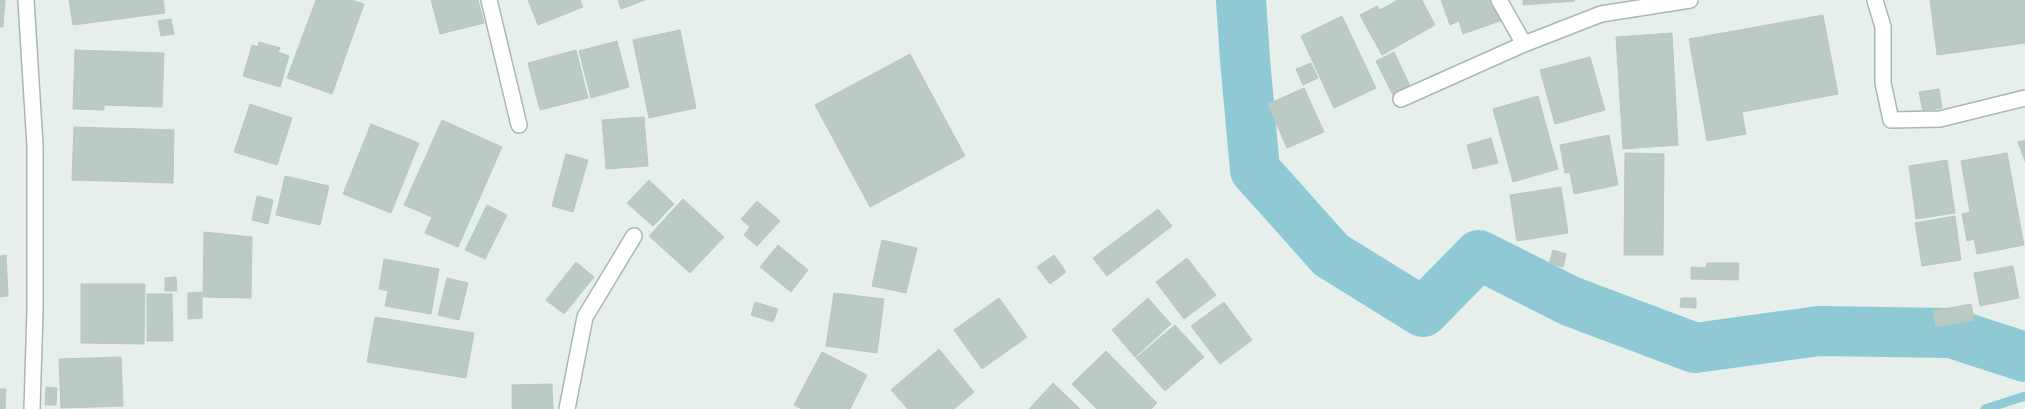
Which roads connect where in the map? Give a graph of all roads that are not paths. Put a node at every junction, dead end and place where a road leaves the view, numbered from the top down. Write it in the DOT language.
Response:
graph roads {
  1 [pos="26,0"];
  2 [pos="489,0"];
  3 [pos="1499,0"];
  4 [pos="1690,0"];
  5 [pos="1875,0"];
  6 [pos="1524,44"];
  7 [pos="2025,98"];
  8 [pos="1401,99"];
  9 [pos="519,125"];
  10 [pos="634,236"];
  11 [pos="32,409"];
  12 [pos="567,409"];
  1 -- 11 [label="street"];
  2 -- 9 [label="street"];
  3 -- 6 [label="street"];
  4 -- 6 [label="street"];
  5 -- 7 [label="street"];
  6 -- 8 [label="street"];
  10 -- 12 [label="street"];
}
